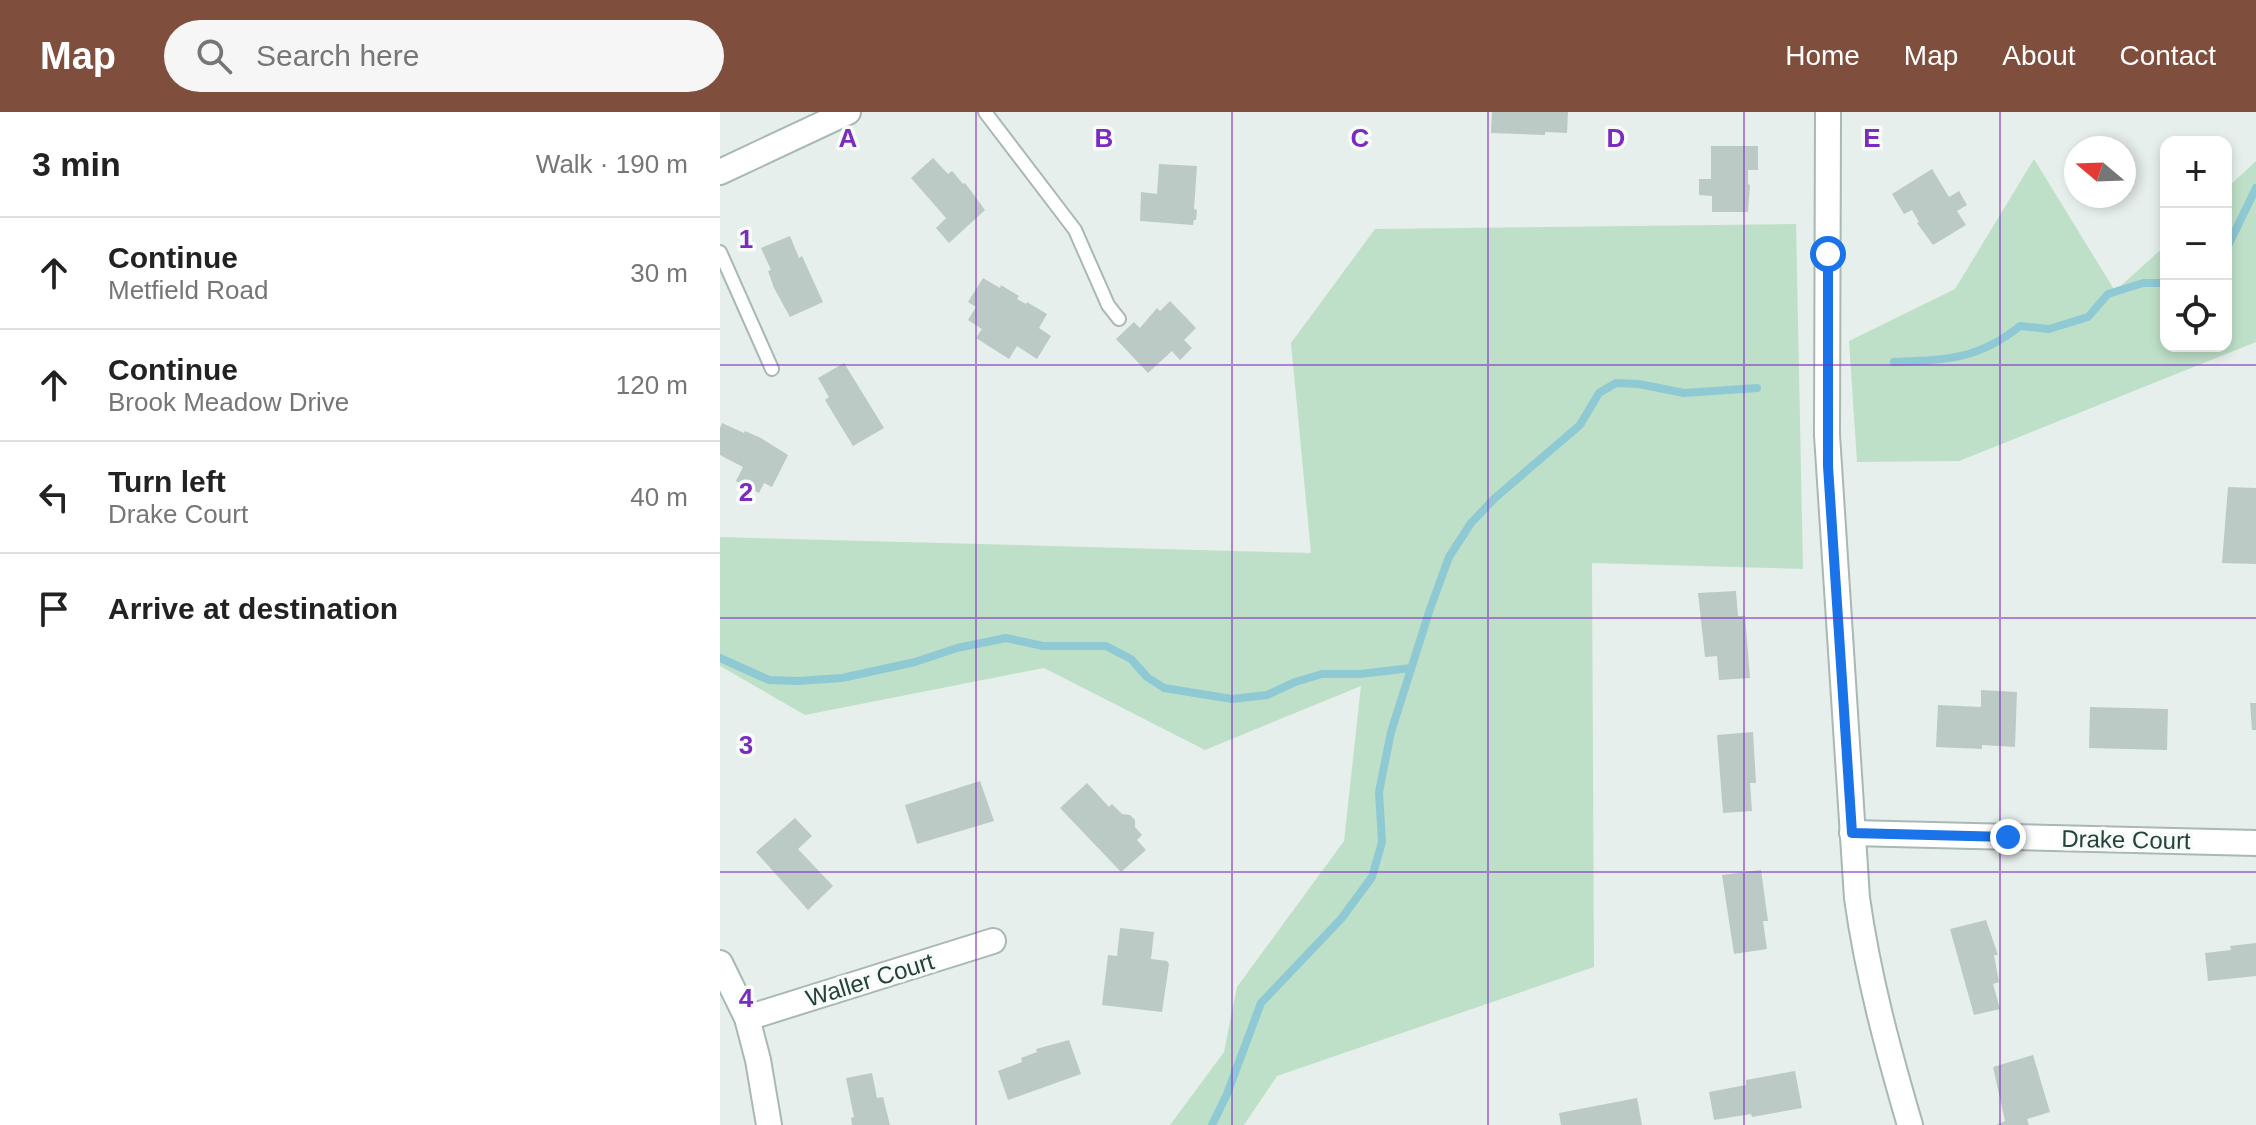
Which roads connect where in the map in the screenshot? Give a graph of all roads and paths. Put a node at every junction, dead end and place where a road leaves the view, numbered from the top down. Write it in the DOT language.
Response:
graph roads {
  1 [pos="848,112"];
  2 [pos="985,112"];
  3 [pos="1828,112"];
  4 [pos="720,172"];
  5 [pos="720,252"];
  6 [pos="1119,319"];
  7 [pos="772,369"];
  8 [pos="1852,833"];
  9 [pos="2256,843"];
  10 [pos="993,941"];
  11 [pos="720,963"];
  12 [pos="747,1018"];
  13 [pos="769,1125"];
  14 [pos="1910,1125"];
  1 -- 4 [label="street"];
  2 -- 6 [label="lane"];
  3 -- 8 [label="street"];
  5 -- 7 [label="lane"];
  8 -- 9 [label="street, Drake Court"];
  8 -- 14 [label="street"];
  10 -- 12 [label="street, Waller Court"];
  11 -- 12 [label="street"];
  12 -- 13 [label="street"];
}
